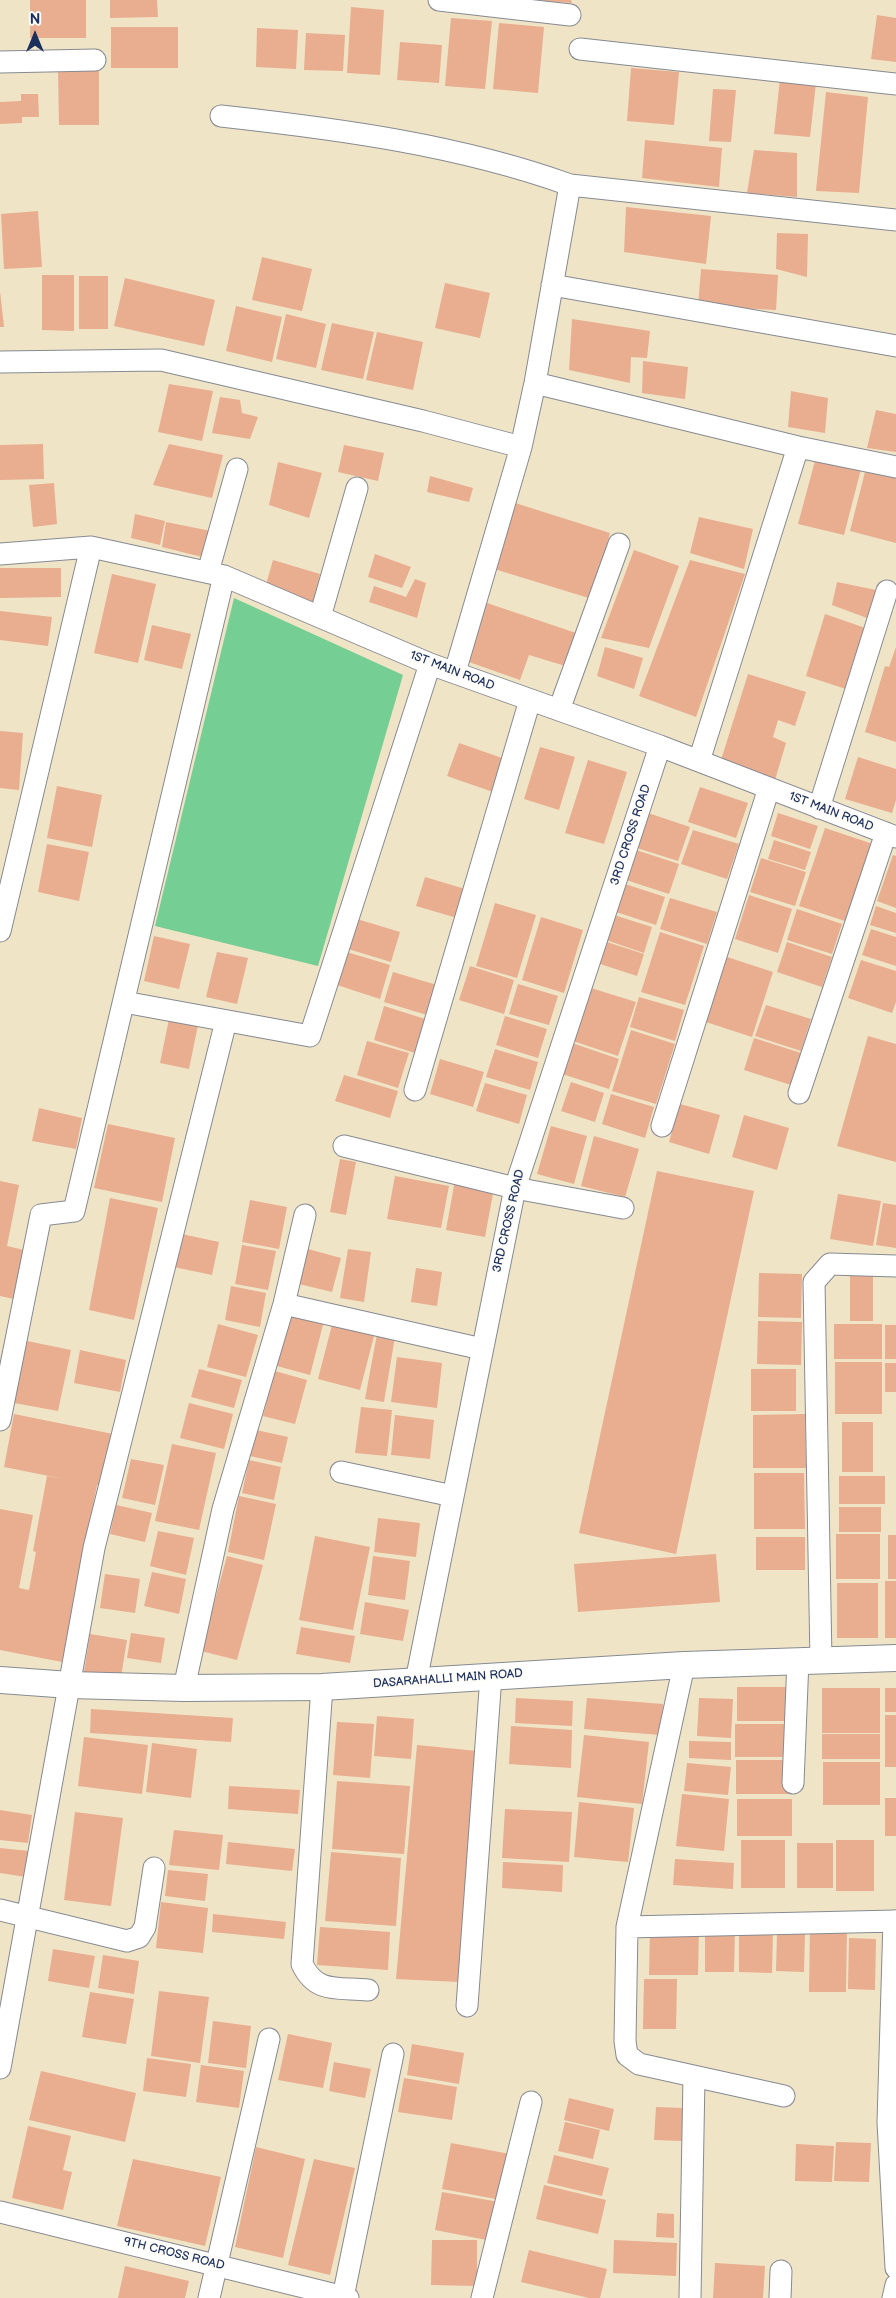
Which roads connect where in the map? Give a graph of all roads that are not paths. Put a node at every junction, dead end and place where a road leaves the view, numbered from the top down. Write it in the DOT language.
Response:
graph roads {
  1 [pos="438,0"];
  2 [pos="570,16"];
  3 [pos="580,50"];
  4 [pos="95,60"];
  5 [pos="0,62"];
  6 [pos="896,84"];
  7 [pos="221,116"];
  8 [pos="570,185"];
  9 [pos="896,220"];
  10 [pos="552,285"];
  11 [pos="896,346"];
  12 [pos="0,362"];
  13 [pos="534,383"];
  14 [pos="521,446"];
  15 [pos="798,447"];
  16 [pos="896,467"];
  17 [pos="237,469"];
  18 [pos="357,488"];
  19 [pos="619,544"];
  20 [pos="91,547"];
  21 [pos="0,554"];
  22 [pos="216,574"];
  23 [pos="887,591"];
  24 [pos="320,617"];
  25 [pos="430,664"];
  26 [pos="455,672"];
  27 [pos="530,700"];
  28 [pos="560,710"];
  29 [pos="660,746"];
  30 [pos="699,761"];
  31 [pos="769,788"];
  32 [pos="819,808"];
  33 [pos="891,835"];
  34 [pos="0,931"];
  35 [pos="124,1002"];
  36 [pos="226,1021"];
  37 [pos="415,1090"];
  38 [pos="799,1093"];
  39 [pos="662,1126"];
  40 [pos="344,1146"];
  41 [pos="514,1188"];
  42 [pos="623,1208"];
  43 [pos="305,1215"];
  44 [pos="896,1266"];
  45 [pos="284,1304"];
  46 [pos="482,1349"];
  47 [pos="0,1420"];
  48 [pos="341,1472"];
  49 [pos="453,1496"];
  50 [pos="896,1658"];
  51 [pos="810,1660"];
  52 [pos="684,1665"];
  53 [pos="491,1676"];
  54 [pos="0,1680"];
  55 [pos="416,1681"];
  56 [pos="70,1685"];
  57 [pos="322,1687"];
  58 [pos="184,1688"];
  59 [pos="794,1783"];
  60 [pos="154,1868"];
  61 [pos="0,1910"];
  62 [pos="29,1918"];
  63 [pos="895,1921"];
  64 [pos="627,1927"];
  65 [pos="368,1990"];
  66 [pos="468,2006"];
  67 [pos="269,2039"];
  68 [pos="393,2054"];
  69 [pos="0,2068"];
  70 [pos="694,2077"];
  71 [pos="784,2096"];
  72 [pos="531,2102"];
  73 [pos="0,2212"];
  74 [pos="217,2265"];
  75 [pos="896,2268"];
  76 [pos="781,2272"];
  77 [pos="896,2285"];
  78 [pos="209,2298"];
  79 [pos="346,2298"];
  80 [pos="482,2298"];
  81 [pos="690,2298"];
  82 [pos="780,2298"];
  83 [pos="894,2298"];
  1 -- 2 [label="street"];
  3 -- 6 [label="street"];
  4 -- 5 [label="street"];
  7 -- 8 [label="street"];
  8 -- 9 [label="street"];
  8 -- 10 [label="street"];
  10 -- 11 [label="street"];
  10 -- 13 [label="street"];
  12 -- 14 [label="street"];
  13 -- 14 [label="street"];
  13 -- 15 [label="street"];
  14 -- 26 [label="street"];
  15 -- 16 [label="street"];
  15 -- 30 [label="street"];
  17 -- 22 [label="street"];
  18 -- 24 [label="street"];
  19 -- 28 [label="street"];
  20 -- 21 [label="street, 1ST MAIN ROAD"];
  20 -- 22 [label="street, 1ST MAIN ROAD"];
  20 -- 34 [label="street"];
  22 -- 24 [label="street, 1ST MAIN ROAD"];
  22 -- 35 [label="street"];
  23 -- 32 [label="street"];
  24 -- 25 [label="street, 1ST MAIN ROAD"];
  25 -- 26 [label="street, 1ST MAIN ROAD"];
  25 -- 36 [label="street"];
  26 -- 27 [label="street, 1ST MAIN ROAD"];
  27 -- 28 [label="street, 1ST MAIN ROAD"];
  27 -- 37 [label="street"];
  28 -- 29 [label="street, 1ST MAIN ROAD"];
  29 -- 30 [label="street, 1ST MAIN ROAD"];
  29 -- 41 [label="street, 3RD CROSS ROAD"];
  30 -- 31 [label="street, 1ST MAIN ROAD"];
  31 -- 32 [label="street, 1ST MAIN ROAD"];
  31 -- 39 [label="street"];
  32 -- 33 [label="street, 1ST MAIN ROAD"];
  33 -- 38 [label="street"];
  35 -- 36 [label="street"];
  35 -- 47 [label="street"];
  36 -- 56 [label="street"];
  40 -- 41 [label="street"];
  41 -- 42 [label="street"];
  41 -- 46 [label="street, 3RD CROSS ROAD"];
  43 -- 45 [label="street"];
  44 -- 51 [label="street"];
  45 -- 46 [label="street"];
  45 -- 58 [label="street"];
  46 -- 49 [label="street, 3RD CROSS ROAD"];
  48 -- 49 [label="street"];
  49 -- 55 [label="street, 3RD CROSS ROAD"];
  50 -- 51 [label="street, DASARAHALLI MAIN ROAD"];
  51 -- 52 [label="street, DASARAHALLI MAIN ROAD"];
  51 -- 59 [label="street"];
  52 -- 53 [label="street, DASARAHALLI MAIN ROAD"];
  52 -- 64 [label="street"];
  53 -- 55 [label="street, DASARAHALLI MAIN ROAD"];
  53 -- 66 [label="street"];
  54 -- 56 [label="street, DASARAHALLI MAIN ROAD"];
  55 -- 57 [label="street, DASARAHALLI MAIN ROAD"];
  56 -- 58 [label="street, DASARAHALLI MAIN ROAD"];
  56 -- 62 [label="street"];
  57 -- 58 [label="street, DASARAHALLI MAIN ROAD"];
  57 -- 65 [label="street"];
  60 -- 62 [label="street"];
  61 -- 62 [label="street"];
  62 -- 69 [label="street"];
  63 -- 64 [label="street"];
  63 -- 75 [label="street"];
  64 -- 70 [label="street"];
  67 -- 74 [label="street"];
  68 -- 79 [label="street"];
  70 -- 71 [label="street"];
  70 -- 81 [label="street"];
  72 -- 80 [label="street"];
  73 -- 74 [label="street, 9TH CROSS ROAD"];
  74 -- 78 [label="street"];
  74 -- 79 [label="street, 9TH CROSS ROAD"];
  76 -- 82 [label="street"];
  77 -- 83 [label="street"];
}
